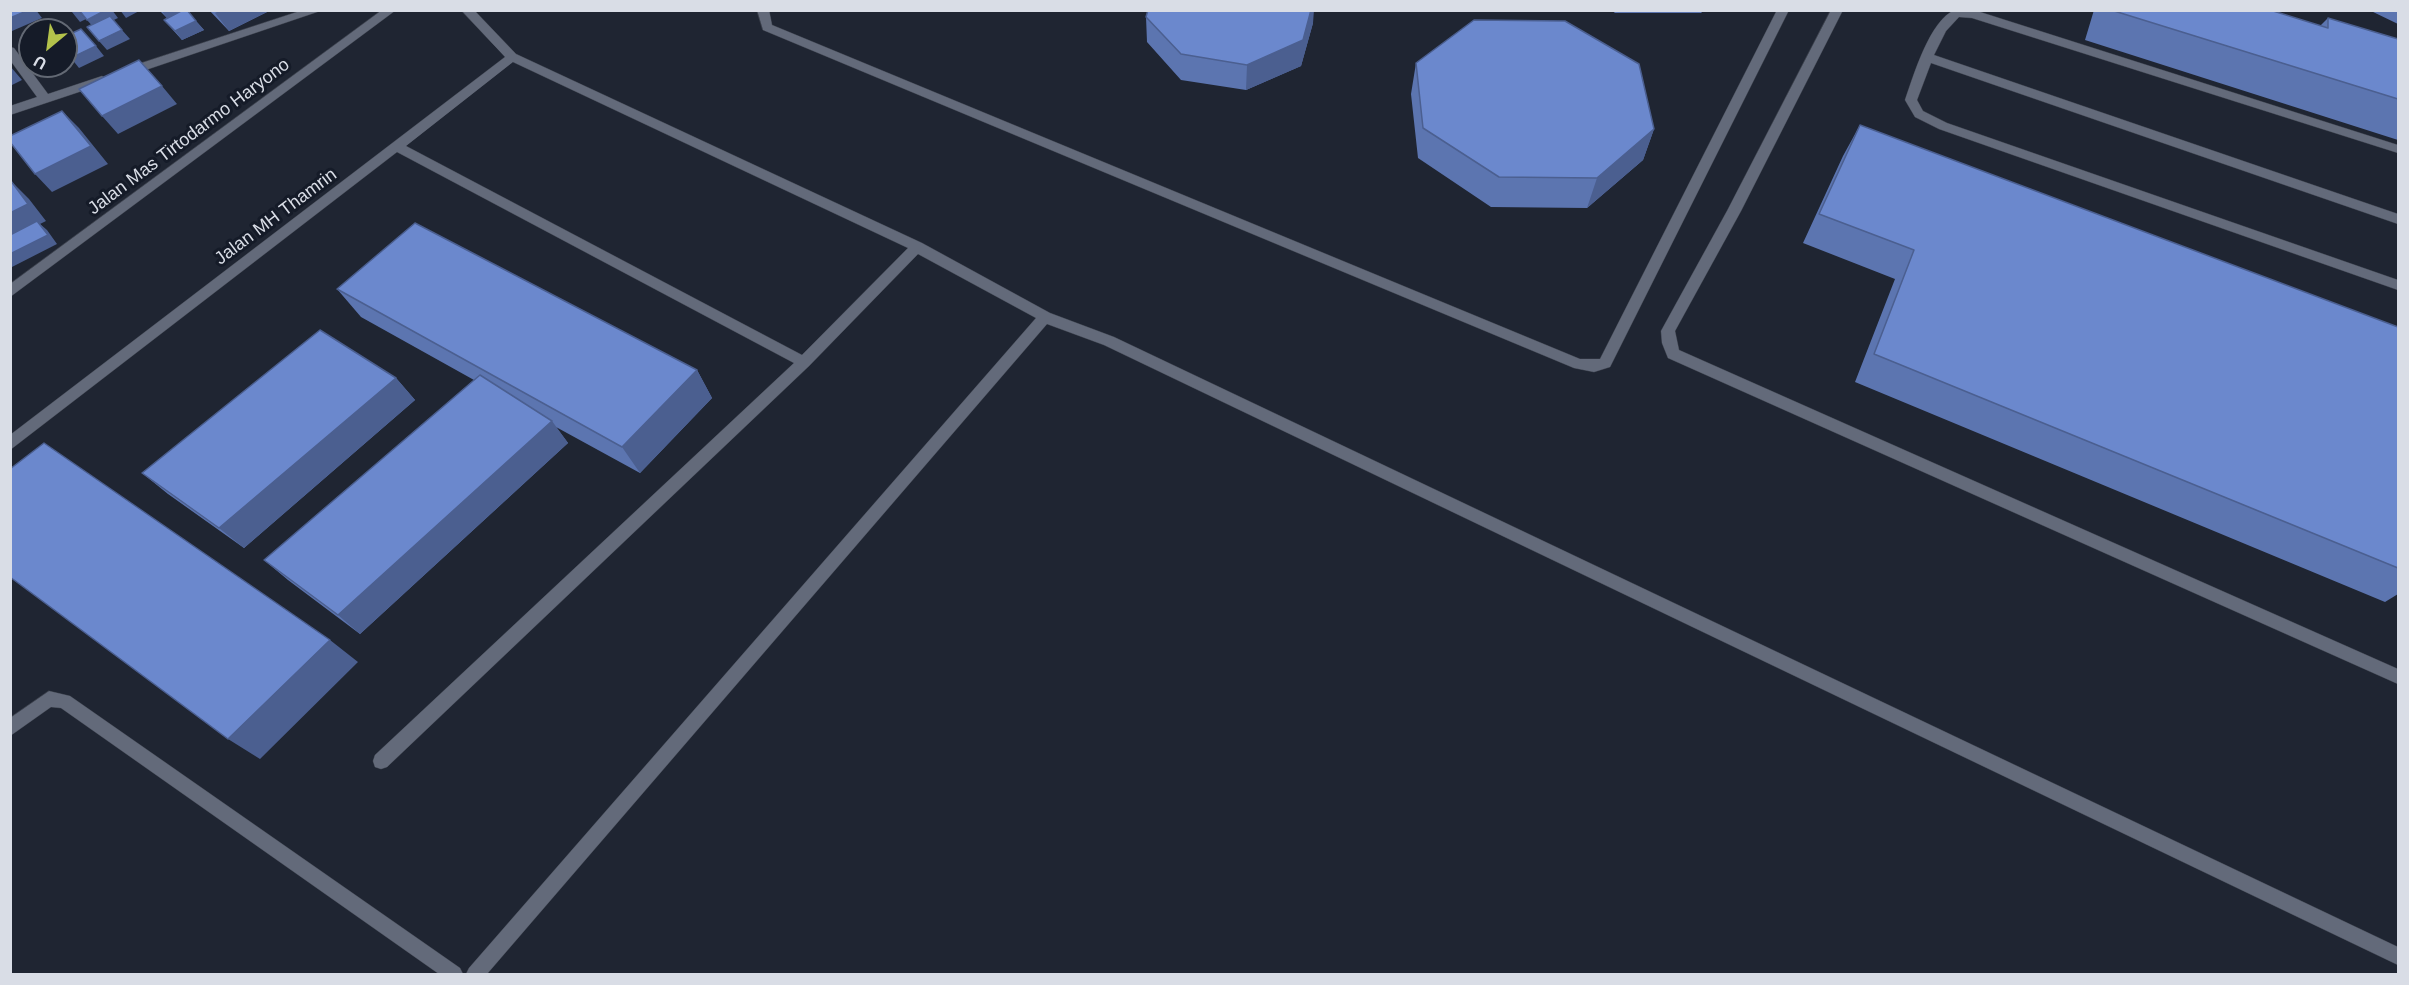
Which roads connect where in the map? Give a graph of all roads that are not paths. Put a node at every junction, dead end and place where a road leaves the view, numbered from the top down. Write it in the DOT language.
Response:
graph roads {
  1 [pos="270,10"];
  2 [pos="317,10"];
  3 [pos="390,10"];
  4 [pos="467,10"];
  5 [pos="763,10"];
  6 [pos="1783,10"];
  7 [pos="1837,10"];
  8 [pos="280,21"];
  9 [pos="10,51"];
  10 [pos="512,57"];
  11 [pos="1926,57"];
  12 [pos="45,99"];
  13 [pos="10,111"];
  14 [pos="398,147"];
  15 [pos="2398,149"];
  16 [pos="2398,219"];
  17 [pos="917,247"];
  18 [pos="2398,285"];
  19 [pos="10,292"];
  20 [pos="1045,317"];
  21 [pos="804,362"];
  22 [pos="10,444"];
  23 [pos="2398,677"];
  24 [pos="10,728"];
  25 [pos="381,761"];
  26 [pos="2398,956"];
  27 [pos="454,975"];
  28 [pos="475,975"];
  1 -- 8 [label="street"];
  2 -- 8 [label="street"];
  3 -- 19 [label="street, Jalan Mas Tirtodarmo Haryono"];
  4 -- 10 [label="street"];
  5 -- 6 [label="street"];
  7 -- 23 [label="street"];
  8 -- 12 [label="street"];
  9 -- 12 [label="street"];
  10 -- 14 [label="street, Jalan MH Thamrin"];
  10 -- 17 [label="street"];
  11 -- 15 [label="street"];
  11 -- 16 [label="street"];
  11 -- 18 [label="street"];
  12 -- 13 [label="street"];
  14 -- 21 [label="street"];
  14 -- 22 [label="street, Jalan MH Thamrin"];
  17 -- 20 [label="street"];
  17 -- 21 [label="street"];
  20 -- 26 [label="street"];
  20 -- 28 [label="street"];
  21 -- 25 [label="street"];
  24 -- 27 [label="street"];
}
